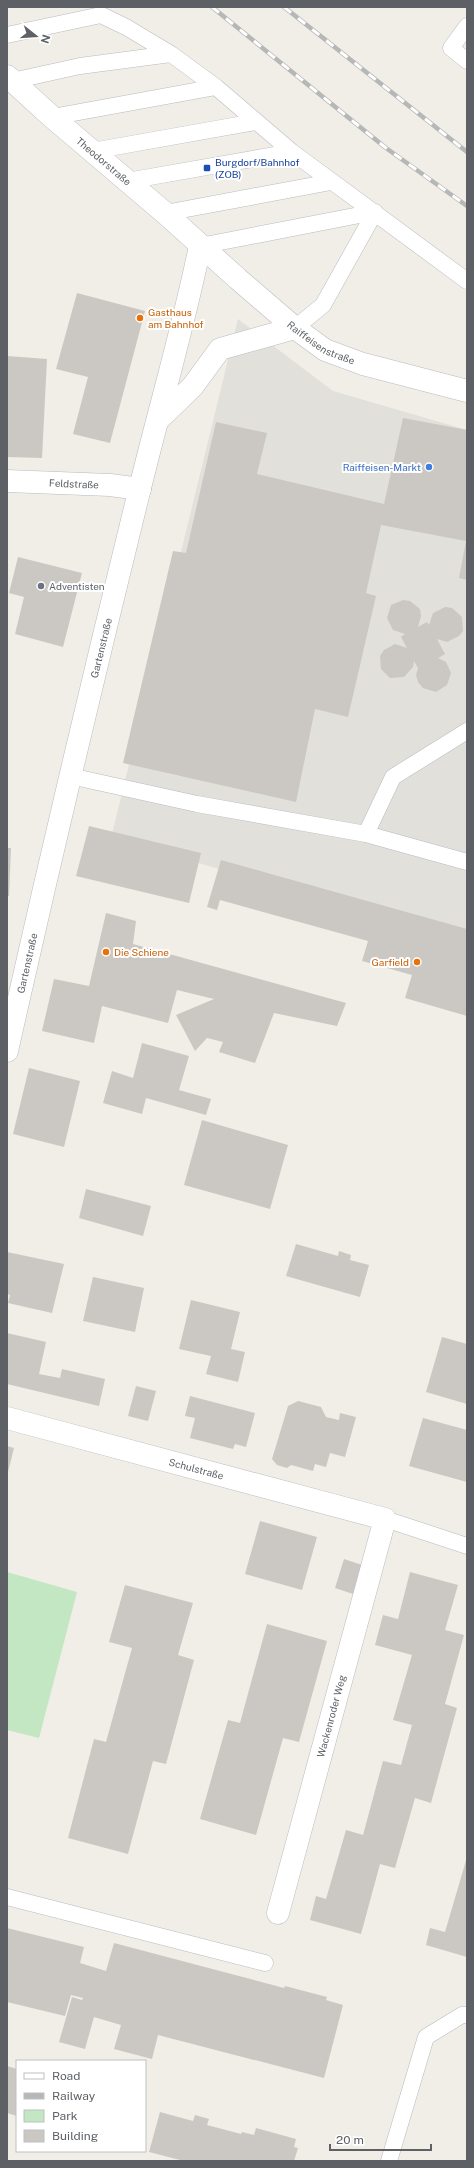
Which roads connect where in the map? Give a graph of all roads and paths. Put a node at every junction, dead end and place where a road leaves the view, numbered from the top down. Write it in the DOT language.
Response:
graph roads {
  1 [pos="467,26"];
  2 [pos="7,35"];
  3 [pos="171,54"];
  4 [pos="467,61"];
  5 [pos="9,79"];
  6 [pos="216,88"];
  7 [pos="52,117"];
  8 [pos="255,122"];
  9 [pos="92,151"];
  10 [pos="292,152"];
  11 [pos="127,181"];
  12 [pos="331,182"];
  13 [pos="375,212"];
  14 [pos="165,213"];
  15 [pos="200,246"];
  16 [pos="467,282"];
  17 [pos="295,328"];
  18 [pos="467,391"];
  19 [pos="158,420"];
  20 [pos="7,481"];
  21 [pos="140,489"];
  22 [pos="467,731"];
  23 [pos="70,776"];
  24 [pos="366,834"];
  25 [pos="467,862"];
  26 [pos="7,1051"];
  27 [pos="7,1418"];
  28 [pos="385,1520"];
  29 [pos="467,1546"];
  30 [pos="7,1898"];
  31 [pos="278,1913"];
  32 [pos="264,1963"];
  33 [pos="467,2015"];
  34 [pos="389,2161"];
  1 -- 4 [label="lane"];
  2 -- 3 [label="lane"];
  3 -- 5 [label="lane"];
  3 -- 6 [label="lane"];
  5 -- 7 [label="street, Theodorstraße"];
  6 -- 7 [label="lane"];
  6 -- 8 [label="lane"];
  7 -- 9 [label="street, Theodorstraße"];
  8 -- 9 [label="lane"];
  8 -- 10 [label="lane"];
  9 -- 11 [label="street, Theodorstraße"];
  10 -- 11 [label="lane"];
  10 -- 12 [label="lane"];
  11 -- 14 [label="street, Theodorstraße"];
  12 -- 13 [label="lane"];
  12 -- 14 [label="lane"];
  13 -- 15 [label="lane"];
  13 -- 16 [label="lane"];
  13 -- 17 [label="lane"];
  14 -- 15 [label="street, Theodorstraße"];
  15 -- 17 [label="street, Raiffeisenstraße"];
  15 -- 19 [label="street, Gartenstraße"];
  17 -- 18 [label="street, Raiffeisenstraße"];
  17 -- 19 [label="street"];
  19 -- 21 [label="street, Gartenstraße"];
  20 -- 21 [label="street, Feldstraße"];
  21 -- 23 [label="street, Gartenstraße"];
  22 -- 24 [label="lane"];
  23 -- 24 [label="lane"];
  23 -- 26 [label="street, Gartenstraße"];
  24 -- 25 [label="lane"];
  27 -- 28 [label="street, Schulstraße"];
  28 -- 29 [label="lane"];
  28 -- 31 [label="street, Wackenroder Weg"];
  30 -- 32 [label="lane"];
  33 -- 34 [label="lane"];
}
